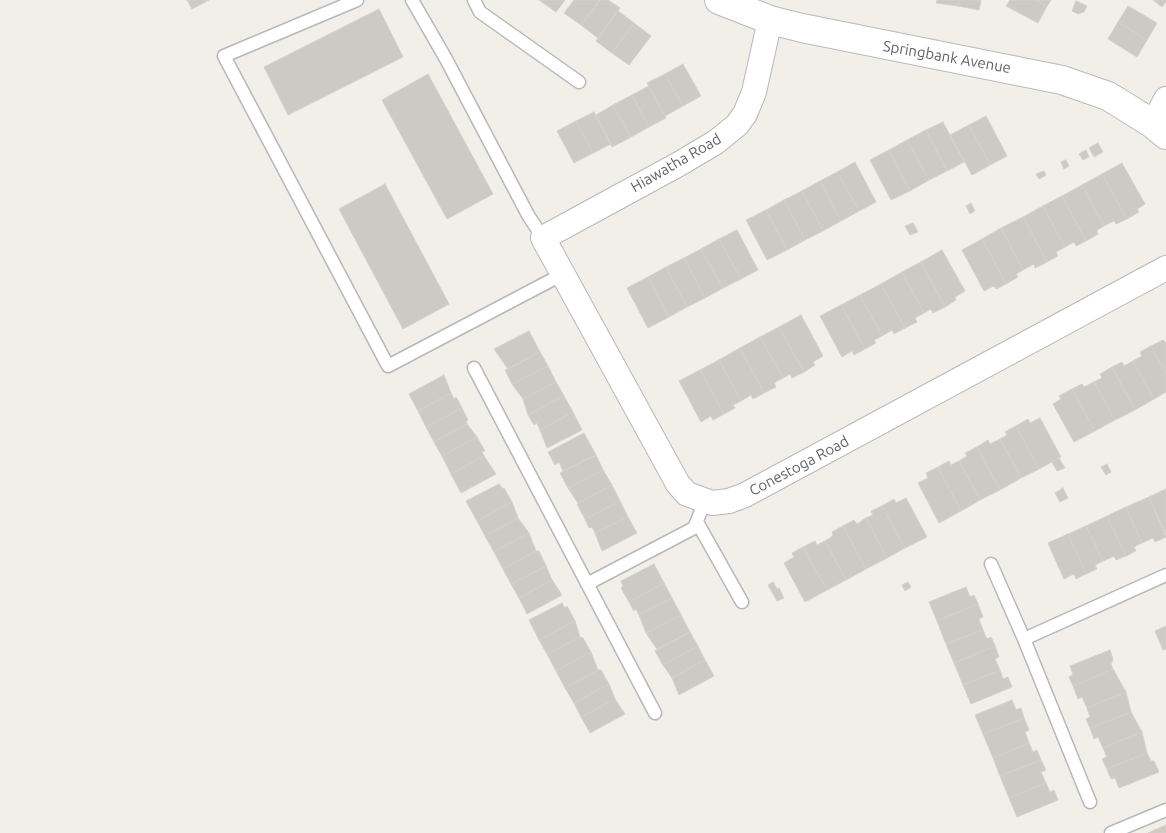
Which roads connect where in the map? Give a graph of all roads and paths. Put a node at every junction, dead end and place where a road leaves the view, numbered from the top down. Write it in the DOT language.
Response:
graph roads {
  1 [pos="357,0"];
  2 [pos="412,0"];
  3 [pos="474,0"];
  4 [pos="719,0"];
  5 [pos="757,11"];
  6 [pos="578,82"];
  7 [pos="1166,99"];
  8 [pos="1160,130"];
  9 [pos="542,238"];
  10 [pos="1166,268"];
  11 [pos="563,274"];
  12 [pos="474,368"];
  13 [pos="701,512"];
  14 [pos="991,564"];
  15 [pos="1166,576"];
  16 [pos="586,584"];
  17 [pos="742,602"];
  18 [pos="1024,639"];
  19 [pos="655,713"];
  20 [pos="1090,802"];
  21 [pos="1166,810"];
  22 [pos="1111,833"];
  1 -- 11 [label="lane"];
  2 -- 9 [label="lane"];
  3 -- 6 [label="lane"];
  4 -- 5 [label="main road, Springbank Avenue"];
  5 -- 8 [label="main road, Springbank Avenue"];
  5 -- 9 [label="street, Hiawatha Road"];
  7 -- 8 [label="street"];
  9 -- 11 [label="street, Conestoga Road"];
  10 -- 13 [label="street, Conestoga Road"];
  11 -- 13 [label="street, Conestoga Road"];
  12 -- 16 [label="lane"];
  13 -- 16 [label="lane"];
  13 -- 17 [label="lane"];
  14 -- 18 [label="lane"];
  15 -- 18 [label="lane"];
  16 -- 19 [label="lane"];
  18 -- 20 [label="lane"];
  21 -- 22 [label="lane"];
}
